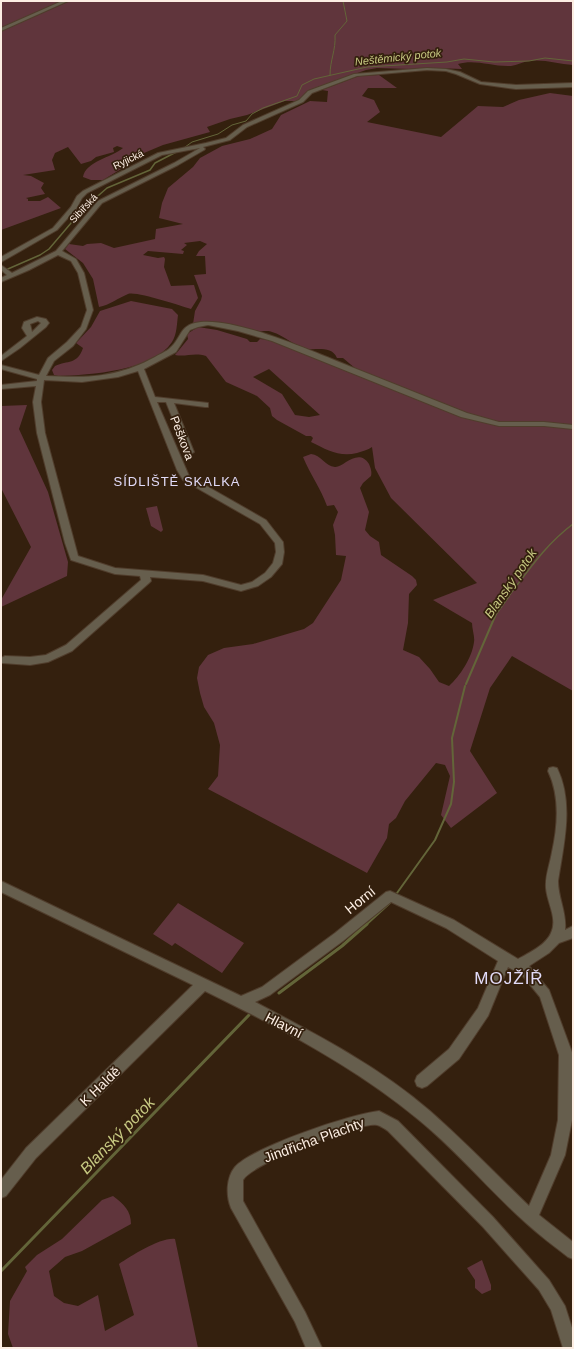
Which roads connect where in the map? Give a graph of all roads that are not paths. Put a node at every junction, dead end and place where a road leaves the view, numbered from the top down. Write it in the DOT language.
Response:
graph roads {
  1 [pos="66,1"];
  2 [pos="1,30"];
  3 [pos="573,85"];
  4 [pos="207,145"];
  5 [pos="58,252"];
  6 [pos="1,260"];
  7 [pos="6,271"];
  8 [pos="1,280"];
  9 [pos="30,336"];
  10 [pos="1,360"];
  11 [pos="1,367"];
  12 [pos="140,368"];
  13 [pos="40,381"];
  14 [pos="1,387"];
  15 [pos="153,399"];
  16 [pos="169,400"];
  17 [pos="205,405"];
  18 [pos="573,427"];
  19 [pos="190,452"];
  20 [pos="144,573"];
  21 [pos="5,660"];
  22 [pos="553,771"];
  23 [pos="1,886"];
  24 [pos="573,932"];
  25 [pos="555,939"];
  26 [pos="505,959"];
  27 [pos="517,966"];
  28 [pos="203,984"];
  29 [pos="241,1002"];
  30 [pos="422,1082"];
  31 [pos="1,1191"];
  32 [pos="531,1218"];
  33 [pos="573,1252"];
  34 [pos="314,1348"];
  35 [pos="571,1348"];
  1 -- 2 [label="street"];
  3 -- 4 [label="street, Ryjická"];
  4 -- 5 [label="street, Sibiřská"];
  4 -- 6 [label="street, Ryjická"];
  5 -- 7 [label="street, Sibiřská"];
  5 -- 13 [label="street"];
  7 -- 8 [label="street, Sibiřská"];
  9 -- 10 [label="street"];
  11 -- 13 [label="street"];
  12 -- 13 [label="street"];
  12 -- 15 [label="street, Peškova"];
  12 -- 18 [label="street"];
  13 -- 14 [label="street"];
  13 -- 20 [label="street, Peškova"];
  15 -- 16 [label="street"];
  15 -- 20 [label="street, Peškova"];
  16 -- 17 [label="street"];
  16 -- 19 [label="street"];
  20 -- 21 [label="street"];
  22 -- 25 [label="street"];
  23 -- 28 [label="street, Hlavní"];
  24 -- 25 [label="street"];
  25 -- 27 [label="street"];
  26 -- 27 [label="street"];
  26 -- 29 [label="street, Horní"];
  26 -- 30 [label="street"];
  27 -- 32 [label="street"];
  28 -- 29 [label="street, Hlavní"];
  28 -- 31 [label="street, K Haldě"];
  29 -- 32 [label="street, Hlavní"];
  32 -- 33 [label="street, Hlavní"];
  34 -- 35 [label="street, Jindřicha Plachty"];
}
